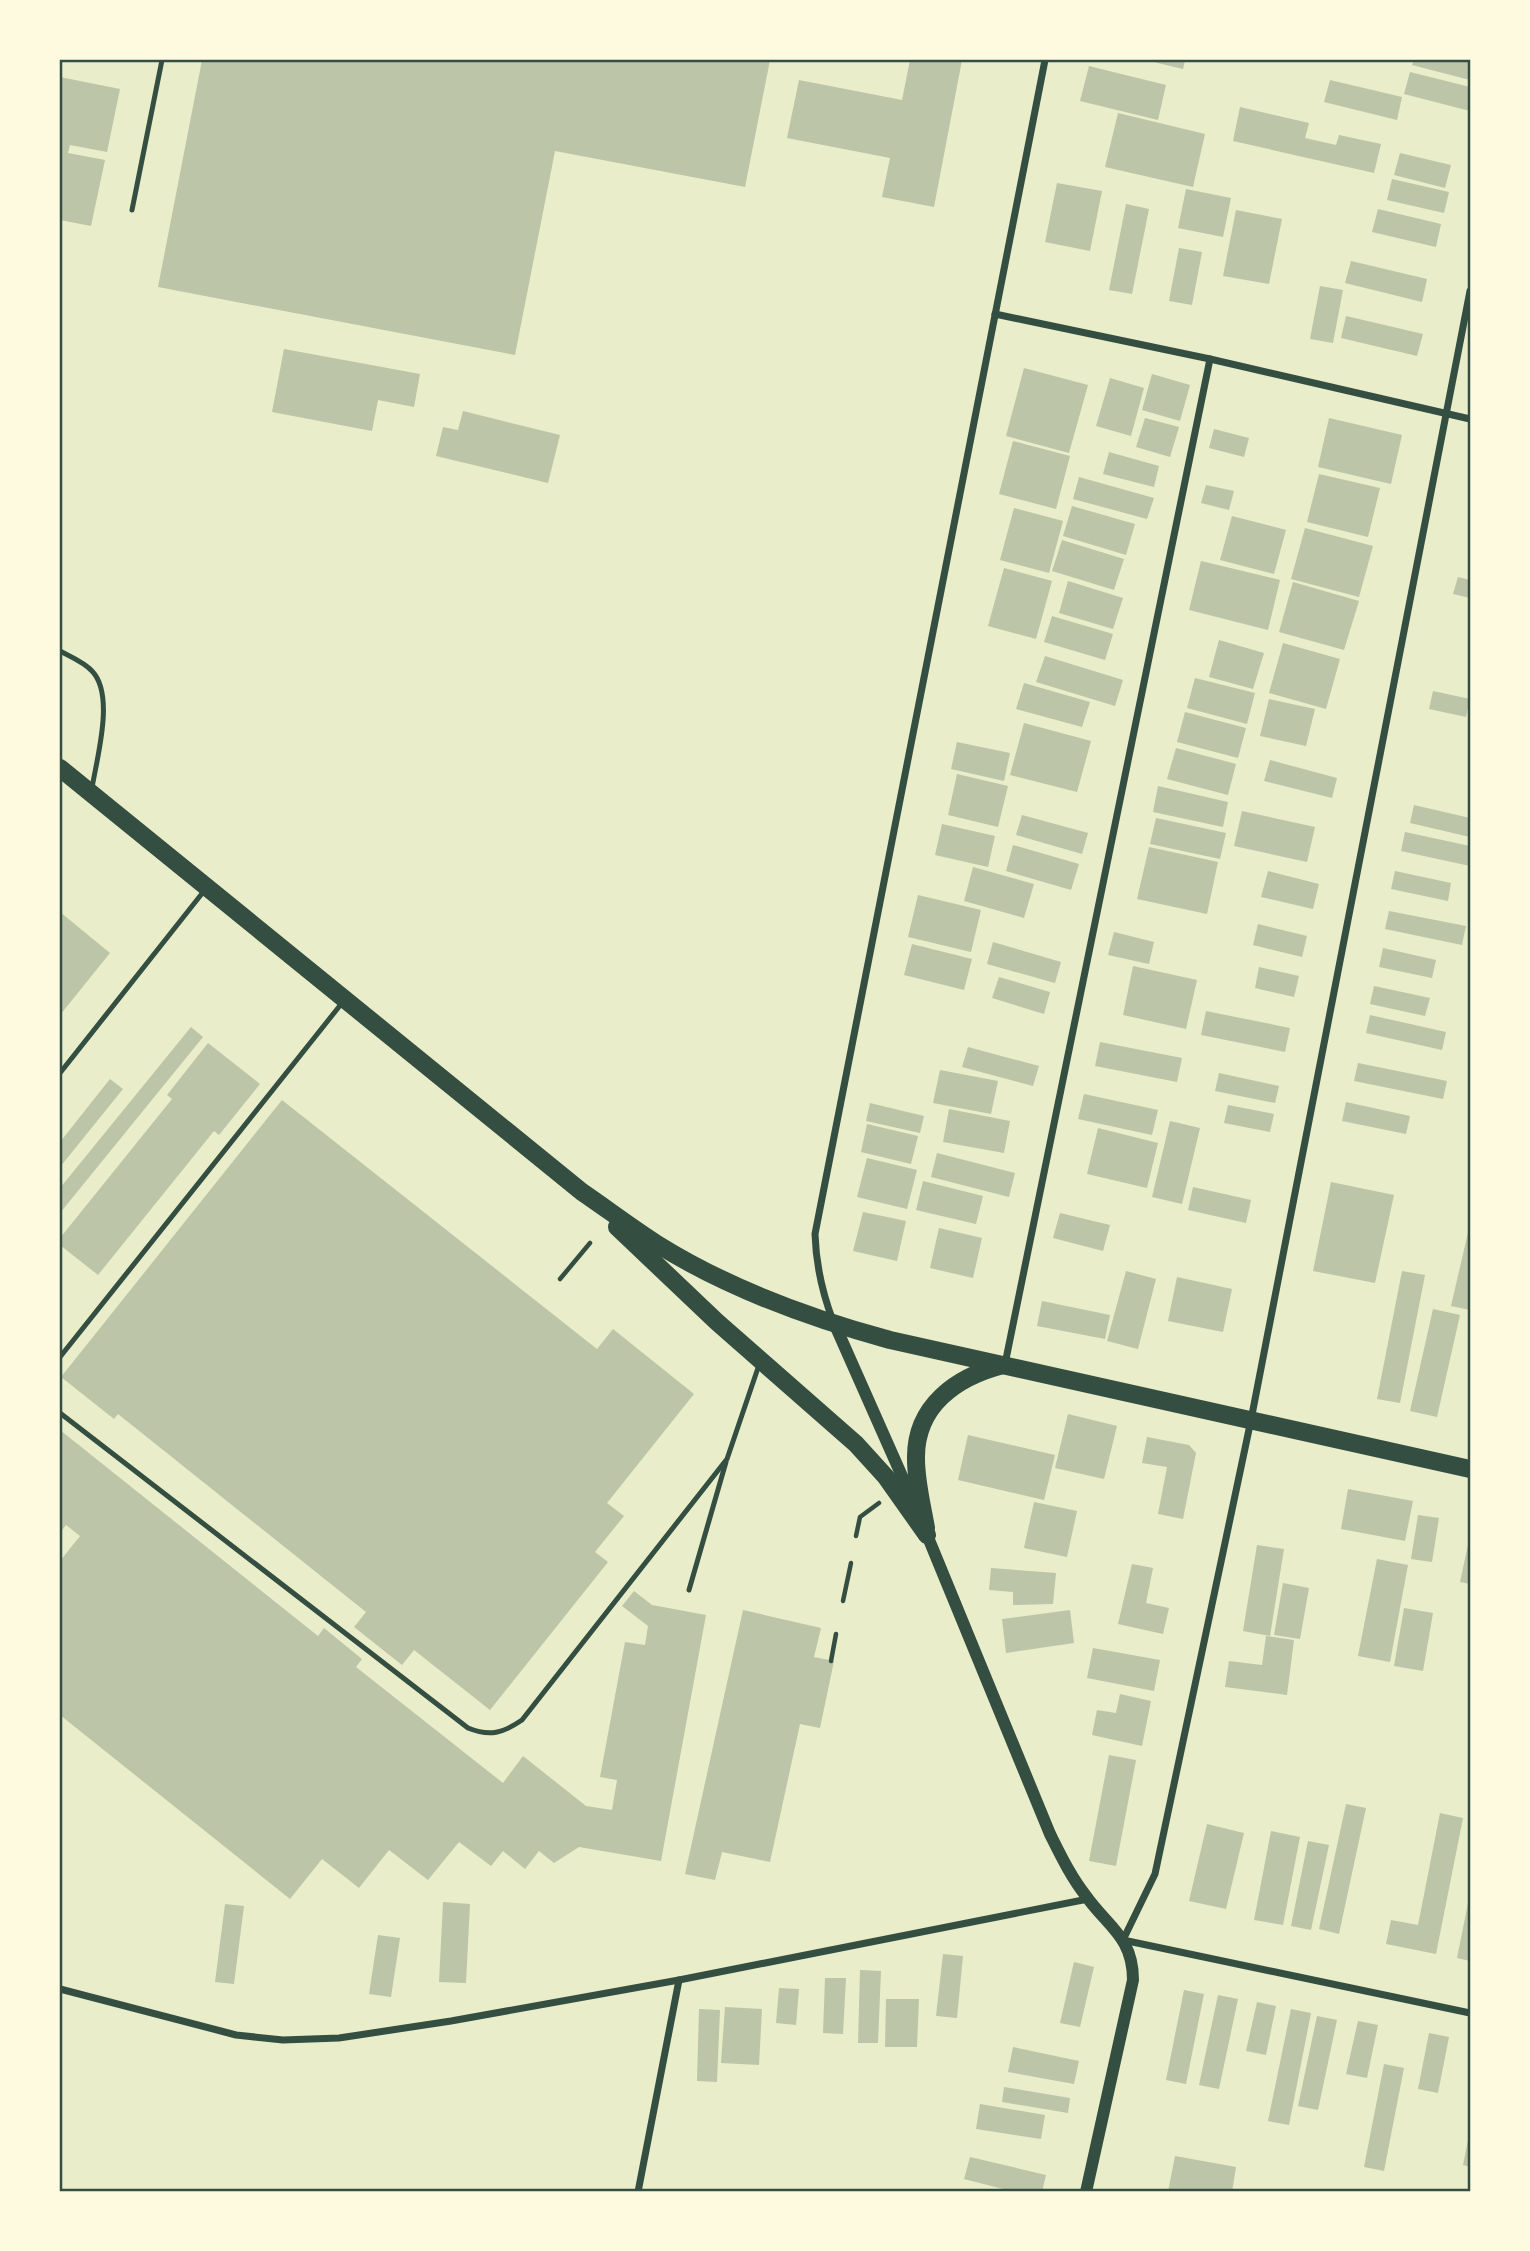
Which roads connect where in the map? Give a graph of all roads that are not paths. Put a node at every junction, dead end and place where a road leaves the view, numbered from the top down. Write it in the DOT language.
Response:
graph roads {
  1 [pos="162,60"];
  2 [pos="1045,60"];
  3 [pos="132,210"];
  4 [pos="1471,291"];
  5 [pos="995,314"];
  6 [pos="1210,359"];
  7 [pos="1446,414"];
  8 [pos="1471,419"];
  9 [pos="60,650"];
  10 [pos="60,768"];
  11 [pos="91,794"];
  12 [pos="206,888"];
  13 [pos="344,1001"];
  14 [pos="60,1073"];
  15 [pos="582,1192"];
  16 [pos="835,1325"];
  17 [pos="60,1357"];
  18 [pos="760,1360"];
  19 [pos="1005,1365"];
  20 [pos="60,1413"];
  21 [pos="1251,1420"];
  22 [pos="727,1459"];
  23 [pos="1471,1469"];
  24 [pos="928,1535"];
  25 [pos="689,1590"];
  26 [pos="1088,1899"];
  27 [pos="1123,1940"];
  28 [pos="679,1980"];
  29 [pos="60,1989"];
  30 [pos="1471,2013"];
  31 [pos="638,2192"];
  32 [pos="1086,2192"];
  1 -- 3 [label="lane"];
  2 -- 5 [label="street"];
  4 -- 7 [label="street"];
  5 -- 6 [label="street"];
  5 -- 16 [label="street"];
  6 -- 7 [label="street"];
  6 -- 19 [label="street"];
  7 -- 8 [label="street"];
  7 -- 21 [label="street"];
  9 -- 11 [label="lane"];
  10 -- 11 [label="main road"];
  11 -- 12 [label="main road"];
  12 -- 13 [label="main road"];
  12 -- 14 [label="lane"];
  13 -- 15 [label="main road"];
  13 -- 17 [label="lane"];
  15 -- 16 [label="main road"];
  15 -- 18 [label="main road"];
  16 -- 19 [label="main road"];
  16 -- 24 [label="street"];
  18 -- 22 [label="lane"];
  18 -- 24 [label="main road"];
  19 -- 21 [label="main road"];
  19 -- 24 [label="main road"];
  20 -- 22 [label="lane"];
  21 -- 23 [label="main road"];
  21 -- 27 [label="street"];
  22 -- 25 [label="lane"];
  24 -- 26 [label="street"];
  26 -- 27 [label="street"];
  26 -- 28 [label="street"];
  27 -- 30 [label="street"];
  27 -- 32 [label="street"];
  28 -- 29 [label="street"];
  28 -- 31 [label="street"];
}
